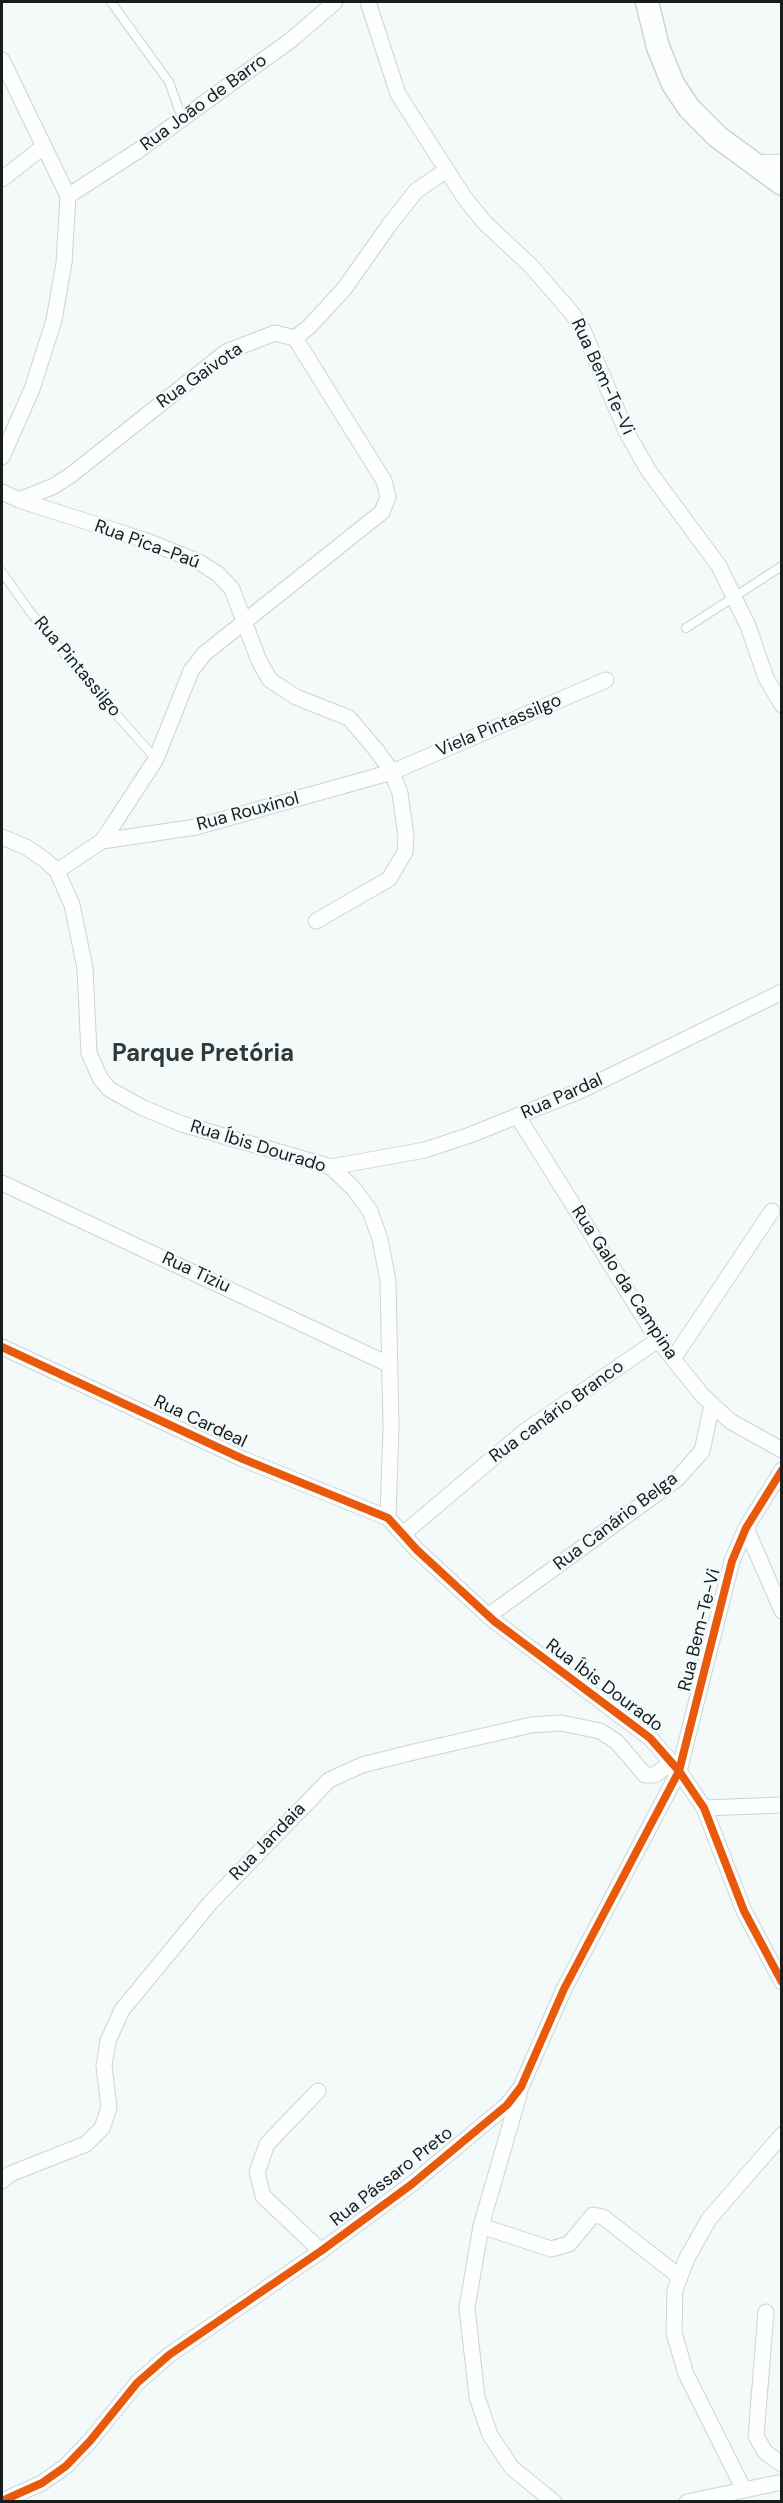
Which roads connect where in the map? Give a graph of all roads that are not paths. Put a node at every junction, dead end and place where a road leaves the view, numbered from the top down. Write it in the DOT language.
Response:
graph roads {
  1 [pos="111,2"];
  2 [pos="368,2"];
  3 [pos="647,2"];
  4 [pos="324,4"];
  5 [pos="2,60"];
  6 [pos="182,118"];
  7 [pos="43,147"];
  8 [pos="782,162"];
  9 [pos="751,163"];
  10 [pos="445,171"];
  11 [pos="2,179"];
  12 [pos="782,184"];
  13 [pos="68,196"];
  14 [pos="295,338"];
  15 [pos="2,457"];
  16 [pos="2,492"];
  17 [pos="19,500"];
  18 [pos="782,566"];
  19 [pos="2,572"];
  20 [pos="735,597"];
  21 [pos="244,623"];
  22 [pos="686,628"];
  23 [pos="606,680"];
  24 [pos="782,705"];
  25 [pos="156,759"];
  26 [pos="392,772"];
  27 [pos="2,837"];
  28 [pos="102,841"];
  29 [pos="57,871"];
  30 [pos="316,921"];
  31 [pos="782,992"];
  32 [pos="518,1117"];
  33 [pos="331,1167"];
  34 [pos="2,1182"];
  35 [pos="772,1211"];
  36 [pos="658,1340"];
  37 [pos="2,1347"];
  38 [pos="673,1359"];
  39 [pos="390,1365"];
  40 [pos="712,1405"];
  41 [pos="782,1450"];
  42 [pos="782,1470"];
  43 [pos="388,1518"];
  44 [pos="746,1528"];
  45 [pos="403,1534"];
  46 [pos="782,1611"];
  47 [pos="488,1616"];
  48 [pos="675,1767"];
  49 [pos="782,1805"];
  50 [pos="704,1808"];
  51 [pos="782,1982"];
  52 [pos="521,2087"];
  53 [pos="318,2091"];
  54 [pos="782,2135"];
  55 [pos="2,2181"];
  56 [pos="481,2226"];
  57 [pos="321,2251"];
  58 [pos="680,2277"];
  59 [pos="766,2312"];
  60 [pos="782,2464"];
  61 [pos="782,2482"];
  62 [pos="744,2490"];
  63 [pos="2,2501"];
  64 [pos="554,2502"];
  65 [pos="687,2502"];
  1 -- 6 [label="lane"];
  2 -- 10 [label="street, Rua Bem-Te-Vi"];
  3 -- 9 [label="street"];
  4 -- 6 [label="street, Rua João de Barro"];
  5 -- 7 [label="street"];
  6 -- 13 [label="street, Rua João de Barro"];
  7 -- 11 [label="street"];
  7 -- 13 [label="street"];
  8 -- 9 [label="street"];
  9 -- 12 [label="street"];
  10 -- 14 [label="street"];
  10 -- 20 [label="street, Rua Bem-Te-Vi"];
  13 -- 15 [label="street"];
  14 -- 17 [label="street, Rua Gaivota"];
  14 -- 21 [label="street"];
  16 -- 17 [label="street, Rua Pica-Paú"];
  17 -- 21 [label="street, Rua Pica-Paú"];
  18 -- 20 [label="lane"];
  19 -- 25 [label="lane, Rua Pintassilgo"];
  20 -- 22 [label="lane"];
  20 -- 24 [label="street, Rua Bem-Te-Vi"];
  21 -- 25 [label="street"];
  21 -- 26 [label="street, Rua Pica-Paú"];
  23 -- 26 [label="street, Viela Pintassilgo"];
  25 -- 28 [label="street"];
  26 -- 28 [label="street, Rua Rouxinol"];
  26 -- 30 [label="street, Rua Pica-Paú"];
  27 -- 29 [label="street"];
  28 -- 29 [label="street"];
  29 -- 33 [label="street, Rua Íbis Dourado"];
  31 -- 32 [label="street, Rua Pardal"];
  32 -- 33 [label="street, Rua Pardal"];
  32 -- 36 [label="street, Rua Galo da Campina"];
  33 -- 39 [label="street, Rua Íbis Dourado"];
  34 -- 39 [label="street, Rua Tiziu"];
  35 -- 38 [label="street"];
  36 -- 38 [label="street, Rua Galo da Campina"];
  36 -- 45 [label="street, Rua canário Branco"];
  37 -- 43 [label="street, Rua Cardeal"];
  38 -- 40 [label="street, Rua Galo da Campina"];
  39 -- 43 [label="street, Rua Íbis Dourado"];
  40 -- 41 [label="street, Rua Galo da Campina"];
  40 -- 47 [label="street, Rua Canário Belga"];
  42 -- 44 [label="street, Rua Bem-Te-Vi"];
  43 -- 45 [label="street, Rua Íbis Dourado"];
  44 -- 46 [label="street"];
  44 -- 48 [label="street, Rua Bem-Te-Vi"];
  45 -- 47 [label="street, Rua Íbis Dourado"];
  47 -- 48 [label="street, Rua Íbis Dourado"];
  48 -- 50 [label="street, Rua Íbis Dourado"];
  48 -- 52 [label="street, Rua Pássaro Preto"];
  48 -- 55 [label="street, Rua Jandaia"];
  49 -- 50 [label="street"];
  50 -- 51 [label="street, Rua Íbis Dourado"];
  52 -- 56 [label="street, Rua Pássaro Preto"];
  52 -- 57 [label="street, Rua Pássaro Preto"];
  53 -- 57 [label="street"];
  54 -- 58 [label="street"];
  56 -- 58 [label="street"];
  56 -- 64 [label="street, Rua Pássaro Preto"];
  57 -- 63 [label="street, Rua Pássaro Preto"];
  58 -- 62 [label="street"];
  59 -- 60 [label="street"];
  61 -- 62 [label="street"];
  62 -- 65 [label="street"];
}
